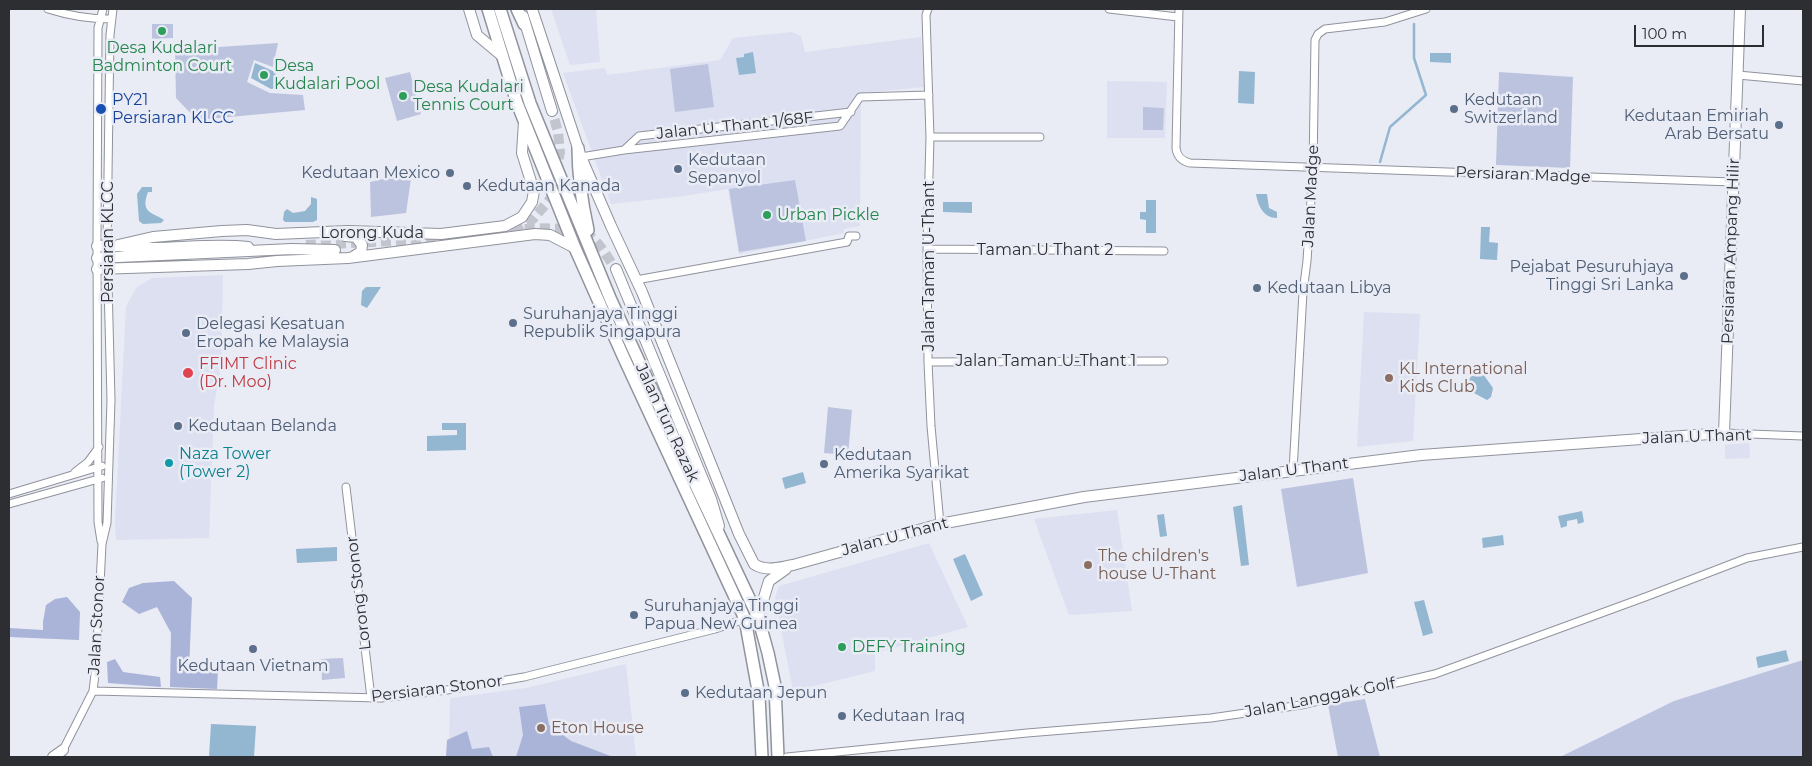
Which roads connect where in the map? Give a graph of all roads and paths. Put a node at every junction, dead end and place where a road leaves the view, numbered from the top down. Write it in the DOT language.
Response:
graph roads {
  1 [pos="48,9"];
  2 [pos="103,9"];
  3 [pos="113,9"];
  4 [pos="469,9"];
  5 [pos="488,9"];
  6 [pos="500,9"];
  7 [pos="517,9"];
  8 [pos="522,9"];
  9 [pos="532,9"];
  10 [pos="928,9"];
  11 [pos="1109,9"];
  12 [pos="1426,9"];
  13 [pos="1740,9"];
  14 [pos="1178,13"];
  15 [pos="101,19"];
  16 [pos="111,19"];
  17 [pos="524,24"];
  18 [pos="502,56"];
  19 [pos="1738,75"];
  20 [pos="1803,82"];
  21 [pos="929,95"];
  22 [pos="552,111"];
  23 [pos="851,112"];
  24 [pos="524,121"];
  25 [pos="930,137"];
  26 [pos="1040,137"];
  27 [pos="624,150"];
  28 [pos="580,152"];
  29 [pos="1313,168"];
  30 [pos="1733,182"];
  31 [pos="330,232"];
  32 [pos="856,236"];
  33 [pos="118,245"];
  34 [pos="290,245"];
  35 [pos="102,246"];
  36 [pos="575,248"];
  37 [pos="927,249"];
  38 [pos="335,250"];
  39 [pos="1164,251"];
  40 [pos="348,258"];
  41 [pos="595,262"];
  42 [pos="102,263"];
  43 [pos="616,269"];
  44 [pos="636,280"];
  45 [pos="1164,361"];
  46 [pos="928,362"];
  47 [pos="1724,433"];
  48 [pos="1803,436"];
  49 [pos="99,447"];
  50 [pos="109,465"];
  51 [pos="98,467"];
  52 [pos="1293,471"];
  53 [pos="67,476"];
  54 [pos="108,477"];
  55 [pos="98,479"];
  56 [pos="346,487"];
  57 [pos="9,494"];
  58 [pos="9,504"];
  59 [pos="940,524"];
  60 [pos="740,534"];
  61 [pos="102,544"];
  62 [pos="724,546"];
  63 [pos="1803,547"];
  64 [pos="793,565"];
  65 [pos="758,617"];
  66 [pos="745,619"];
  67 [pos="92,691"];
  68 [pos="371,698"];
  69 [pos="61,754"];
  70 [pos="53,757"];
  71 [pos="762,757"];
  72 [pos="778,757"];
  73 [pos="787,757"];
  1 -- 15 [label="street"];
  2 -- 15 [label="street, Persiaran KLCC"];
  3 -- 16 [label="street, Persiaran KLCC"];
  4 -- 18 [label="street"];
  5 -- 18 [label="main road, Jalan Tun Razak"];
  6 -- 41 [label="main road, Jalan Tun Razak"];
  7 -- 17 [label="main road"];
  8 -- 17 [label="street"];
  9 -- 28 [label="street, Jalan Tun Razak"];
  10 -- 21 [label="street, Jalan Taman U-Thant"];
  11 -- 14 [label="street"];
  12 -- 29 [label="street, Jalan Madge"];
  13 -- 19 [label="street, Persiaran Ampang Hilir"];
  14 -- 29 [label="street, Persiaran Madge"];
  15 -- 16 [label="street"];
  15 -- 35 [label="street, Persiaran KLCC"];
  16 -- 35 [label="street, Persiaran KLCC"];
  17 -- 22 [label="street"];
  18 -- 24 [label="main road, Jalan Tun Razak"];
  19 -- 20 [label="street"];
  19 -- 30 [label="street, Persiaran Ampang Hilir"];
  21 -- 23 [label="street, Jalan U. Thant 1/68F"];
  21 -- 25 [label="street, Jalan Taman U-Thant"];
  23 -- 27 [label="street, Jalan U. Thant 1/68F"];
  23 -- 27 [label="street, Jalan U. Thant 1/68F"];
  24 -- 31 [label="street, Lorong Kuda"];
  24 -- 36 [label="main road, Jalan Tun Razak"];
  25 -- 26 [label="street"];
  25 -- 37 [label="street, Jalan Taman U-Thant"];
  27 -- 28 [label="street, Jalan U. Thant 1/68F"];
  28 -- 41 [label="main road"];
  28 -- 44 [label="street, Jalan Tun Razak"];
  29 -- 30 [label="street, Persiaran Madge"];
  29 -- 52 [label="street, Jalan Madge"];
  30 -- 47 [label="street, Persiaran Ampang Hilir"];
  31 -- 33 [label="street, Lorong Kuda"];
  31 -- 40 [label="street"];
  32 -- 44 [label="street"];
  33 -- 34 [label="street, Lorong Kuda"];
  33 -- 35 [label="street, Lorong Kuda"];
  35 -- 42 [label="street, Persiaran KLCC"];
  36 -- 40 [label="street, Lorong Kuda"];
  36 -- 66 [label="main road, Jalan Tun Razak"];
  37 -- 39 [label="street, Taman U Thant 2"];
  37 -- 46 [label="street, Jalan Taman U-Thant"];
  38 -- 42 [label="street"];
  40 -- 42 [label="street, Lorong Kuda"];
  41 -- 62 [label="main road, Jalan Tun Razak"];
  42 -- 49 [label="street, Persiaran KLCC"];
  42 -- 50 [label="street, Persiaran KLCC"];
  43 -- 62 [label="street"];
  44 -- 60 [label="street, Jalan Tun Razak"];
  45 -- 46 [label="street, Jalan Taman U-Thant 1"];
  46 -- 59 [label="street, Jalan Taman U-Thant"];
  47 -- 48 [label="street, Jalan U Thant"];
  47 -- 52 [label="street, Jalan U Thant"];
  49 -- 51 [label="street, Persiaran KLCC"];
  49 -- 53 [label="street"];
  50 -- 51 [label="street"];
  50 -- 54 [label="street, Persiaran KLCC"];
  51 -- 53 [label="street"];
  51 -- 55 [label="street, Persiaran KLCC"];
  52 -- 59 [label="street, Jalan U Thant"];
  53 -- 57 [label="street"];
  54 -- 55 [label="street"];
  54 -- 61 [label="street, Jalan Stonor"];
  55 -- 58 [label="street"];
  55 -- 61 [label="street, Jalan Stonor"];
  56 -- 68 [label="street, Lorong Stonor"];
  59 -- 64 [label="street, Jalan U Thant"];
  60 -- 64 [label="street, Jalan U Thant"];
  61 -- 67 [label="street, Jalan Stonor"];
  62 -- 65 [label="main road, Jalan Tun Razak"];
  63 -- 73 [label="street, Jalan Langgak Golf"];
  64 -- 65 [label="street, Jalan U Thant"];
  65 -- 72 [label="main road, Jalan Tun Razak"];
  66 -- 68 [label="street, Persiaran Stonor"];
  66 -- 71 [label="main road, Jalan Tun Razak"];
  67 -- 68 [label="street, Persiaran Stonor"];
  67 -- 69 [label="street, Jalan Stonor"];
  69 -- 70 [label="street"];
}
